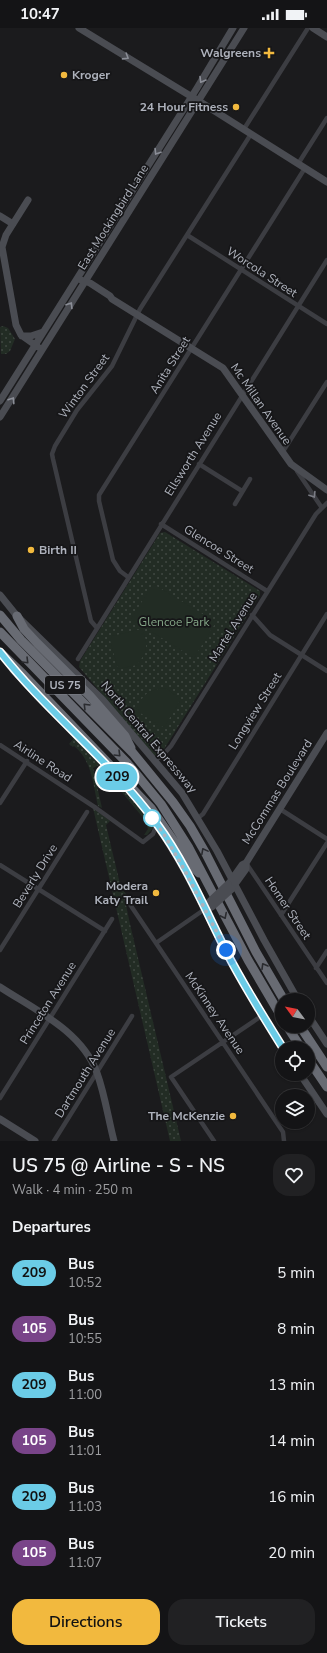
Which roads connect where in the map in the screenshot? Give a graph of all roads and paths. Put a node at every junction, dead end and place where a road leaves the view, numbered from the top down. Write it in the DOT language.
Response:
graph roads {
  1 [pos="79,28"];
  2 [pos="233,28"];
  3 [pos="244,28"];
  4 [pos="308,28"];
  5 [pos="313,28"];
  6 [pos="327,37"];
  7 [pos="195,99"];
  8 [pos="327,118"];
  9 [pos="244,129"];
  10 [pos="251,134"];
  11 [pos="298,164"];
  12 [pos="305,168"];
  13 [pos="140,179"];
  14 [pos="327,182"];
  15 [pos="147,183"];
  16 [pos="28,200"];
  17 [pos="0,216"];
  18 [pos="13,224"];
  19 [pos="112,224"];
  20 [pos="119,227"];
  21 [pos="187,235"];
  22 [pos="327,260"];
  23 [pos="240,269"];
  24 [pos="81,280"];
  25 [pos="298,306"];
  26 [pos="138,314"];
  27 [pos="53,316"];
  28 [pos="60,321"];
  29 [pos="327,324"];
  30 [pos="43,332"];
  31 [pos="22,336"];
  32 [pos="35,345"];
  33 [pos="192,348"];
  34 [pos="43,350"];
  35 [pos="15,377"];
  36 [pos="23,382"];
  37 [pos="327,382"];
  38 [pos="242,394"];
  39 [pos="0,401"];
  40 [pos="0,418"];
  41 [pos="282,453"];
  42 [pos="199,464"];
  43 [pos="296,469"];
  44 [pos="250,478"];
  45 [pos="327,490"];
  46 [pos="242,491"];
  47 [pos="327,503"];
  48 [pos="234,504"];
  49 [pos="322,508"];
  50 [pos="161,524"];
  51 [pos="128,577"];
  52 [pos="267,591"];
  53 [pos="0,595"];
  54 [pos="327,614"];
  55 [pos="0,615"];
  56 [pos="252,615"];
  57 [pos="17,616"];
  58 [pos="97,628"];
  59 [pos="0,632"];
  60 [pos="0,652"];
  61 [pos="302,655"];
  62 [pos="78,659"];
  63 [pos="327,671"];
  64 [pos="327,733"];
  65 [pos="0,745"];
  66 [pos="133,753"];
  67 [pos="155,760"];
  68 [pos="26,761"];
  69 [pos="0,803"];
  70 [pos="280,809"];
  71 [pos="87,812"];
  72 [pos="198,818"];
  73 [pos="157,824"];
  74 [pos="163,833"];
  75 [pos="153,834"];
  76 [pos="327,839"];
  77 [pos="327,843"];
  78 [pos="246,863"];
  79 [pos="0,865"];
  80 [pos="207,881"];
  81 [pos="232,884"];
  82 [pos="38,889"];
  83 [pos="125,897"];
  84 [pos="209,906"];
  85 [pos="281,915"];
  86 [pos="112,919"];
  87 [pos="105,931"];
  88 [pos="156,943"];
  89 [pos="0,950"];
  90 [pos="327,951"];
  91 [pos="316,968"];
  92 [pos="327,983"];
  93 [pos="0,987"];
  94 [pos="280,993"];
  95 [pos="294,993"];
  96 [pos="275,1006"];
  97 [pos="263,1015"];
  98 [pos="132,1016"];
  99 [pos="50,1019"];
  100 [pos="315,1026"];
  101 [pos="305,1033"];
  102 [pos="222,1041"];
  103 [pos="279,1041"];
  104 [pos="327,1044"];
  105 [pos="327,1067"];
  106 [pos="315,1069"];
  107 [pos="97,1073"];
  108 [pos="305,1081"];
  109 [pos="327,1087"];
  110 [pos="0,1098"];
  111 [pos="327,1114"];
  112 [pos="0,1119"];
  113 [pos="35,1141"];
  114 [pos="54,1141"];
  115 [pos="114,1141"];
  116 [pos="214,1141"];
  117 [pos="284,1141"];
  1 -- 7 [label="main road, one-way"];
  2 -- 7 [label="main road, East Mockingbird Lane, one-way"];
  3 -- 7 [label="main road, East Mockingbird Lane"];
  4 -- 9 [label="street"];
  5 -- 6 [label="main road"];
  7 -- 9 [label="main road"];
  7 -- 13 [label="main road, East Mockingbird Lane, one-way"];
  7 -- 15 [label="main road, East Mockingbird Lane"];
  8 -- 11 [label="street"];
  9 -- 10 [label="main road"];
  10 -- 11 [label="main road"];
  10 -- 21 [label="street, Winton Street"];
  11 -- 12 [label="main road"];
  12 -- 14 [label="main road"];
  12 -- 23 [label="street, Anita Street"];
  13 -- 15 [label="main road"];
  13 -- 19 [label="main road, East Mockingbird Lane"];
  15 -- 20 [label="main road, East Mockingbird Lane"];
  16 -- 18 [label="main road"];
  17 -- 18 [label="main road"];
  18 -- 31 [label="main road"];
  19 -- 20 [label="main road"];
  19 -- 24 [label="main road, East Mockingbird Lane"];
  20 -- 24 [label="main road, East Mockingbird Lane"];
  21 -- 23 [label="street, Worcola Street"];
  21 -- 26 [label="street, Winton Street"];
  22 -- 25 [label="street, Ellsworth Avenue"];
  23 -- 25 [label="street, Worcola Street"];
  23 -- 33 [label="street, Anita Street"];
  24 -- 26 [label="main road, Mc Millan Avenue"];
  24 -- 27 [label="main road, East Mockingbird Lane"];
  28 -- 24 [label="main road, East Mockingbird Lane, one-way"];
  25 -- 29 [label="street, Worcola Street"];
  25 -- 38 [label="street, Ellsworth Avenue"];
  26 -- 33 [label="main road, Mc Millan Avenue"];
  26 -- 58 [label="street, Winton Street"];
  27 -- 28 [label="main road"];
  27 -- 30 [label="main road, East Mockingbird Lane"];
  28 -- 34 [label="main road, East Mockingbird Lane"];
  30 -- 31 [label="main road"];
  30 -- 32 [label="main road, East Mockingbird Lane"];
  31 -- 32 [label="main road"];
  32 -- 34 [label="main road"];
  32 -- 35 [label="main road, East Mockingbird Lane"];
  33 -- 38 [label="main road, Mc Millan Avenue"];
  33 -- 51 [label="street, Anita Street"];
  34 -- 36 [label="main road, East Mockingbird Lane"];
  35 -- 36 [label="main road"];
  35 -- 39 [label="main road, East Mockingbird Lane"];
  40 -- 36 [label="main road, East Mockingbird Lane, one-way"];
  37 -- 41 [label="street"];
  38 -- 41 [label="main road, Mc Millan Avenue"];
  38 -- 42 [label="street, Ellsworth Avenue"];
  41 -- 43 [label="main road, Mc Millan Avenue"];
  42 -- 46 [label="street"];
  42 -- 50 [label="street, Ellsworth Avenue"];
  43 -- 45 [label="main road, Mc Millan Avenue"];
  43 -- 49 [label="street, one-way"];
  44 -- 46 [label="street"];
  46 -- 48 [label="street"];
  47 -- 49 [label="street, Martel Avenue"];
  49 -- 52 [label="street, Martel Avenue"];
  50 -- 51 [label="street, Ellsworth Avenue"];
  50 -- 52 [label="street, Glencoe Street"];
  51 -- 58 [label="street, Ellsworth Avenue"];
  52 -- 56 [label="street, Martel Avenue"];
  53 -- 57 [label="main road, North Central Expressway"];
  54 -- 61 [label="street, Longview Street"];
  66 -- 55 [label="highway, North Central Expressway / US 75, one-way"];
  56 -- 61 [label="street"];
  56 -- 67 [label="street, Martel Avenue"];
  57 -- 66 [label="highway"];
  57 -- 67 [label="main road, North Central Expressway"];
  58 -- 62 [label="street, Ellsworth Avenue"];
  59 -- 80 [label="highway, US 75, one-way"];
  60 -- 73 [label="main road"];
  60 -- 80 [label="highway"];
  61 -- 63 [label="street"];
  61 -- 72 [label="street, Longview Street"];
  64 -- 70 [label="main road, McCommas Boulevard"];
  65 -- 68 [label="street, Airline Road"];
  94 -- 66 [label="highway, North Central Expressway / US 75, one-way"];
  67 -- 72 [label="main road, North Central Expressway"];
  68 -- 69 [label="street"];
  68 -- 75 [label="street, Airline Road"];
  70 -- 76 [label="street"];
  70 -- 78 [label="main road, McCommas Boulevard"];
  71 -- 82 [label="street, Beverly Drive"];
  72 -- 81 [label="main road, North Central Expressway"];
  73 -- 74 [label="main road"];
  73 -- 75 [label="street"];
  74 -- 75 [label="street, Airline Road"];
  74 -- 84 [label="main road"];
  77 -- 85 [label="street"];
  78 -- 81 [label="main road, McCommas Boulevard"];
  78 -- 85 [label="street, Homer Street"];
  79 -- 82 [label="street"];
  80 -- 96 [label="highway, US 75, one-way"];
  81 -- 84 [label="main road, McCommas Boulevard, bridge"];
  81 -- 95 [label="main road, North Central Expressway"];
  82 -- 87 [label="street"];
  82 -- 89 [label="street, Beverly Drive"];
  83 -- 88 [label="street, McKinney Avenue"];
  84 -- 88 [label="street, McCommas Boulevard"];
  84 -- 97 [label="main road"];
  85 -- 91 [label="street, Homer Street"];
  86 -- 87 [label="street, Princeton Avenue"];
  87 -- 99 [label="street, Princeton Avenue"];
  88 -- 102 [label="street, McKinney Avenue"];
  90 -- 91 [label="street"];
  91 -- 92 [label="street, Homer Street"];
  93 -- 99 [label="main road"];
  97 -- 102 [label="street"];
  97 -- 103 [label="main road"];
  98 -- 107 [label="street, Dartmouth Avenue"];
  99 -- 107 [label="main road"];
  99 -- 110 [label="street, Princeton Avenue"];
  100 -- 104 [label="main road"];
  101 -- 105 [label="highway"];
  102 -- 116 [label="street"];
  102 -- 117 [label="street, McKinney Avenue"];
  106 -- 109 [label="highway"];
  107 -- 114 [label="street, Dartmouth Avenue"];
  107 -- 115 [label="main road"];
  108 -- 111 [label="main road"];
  112 -- 113 [label="main road"];
}
